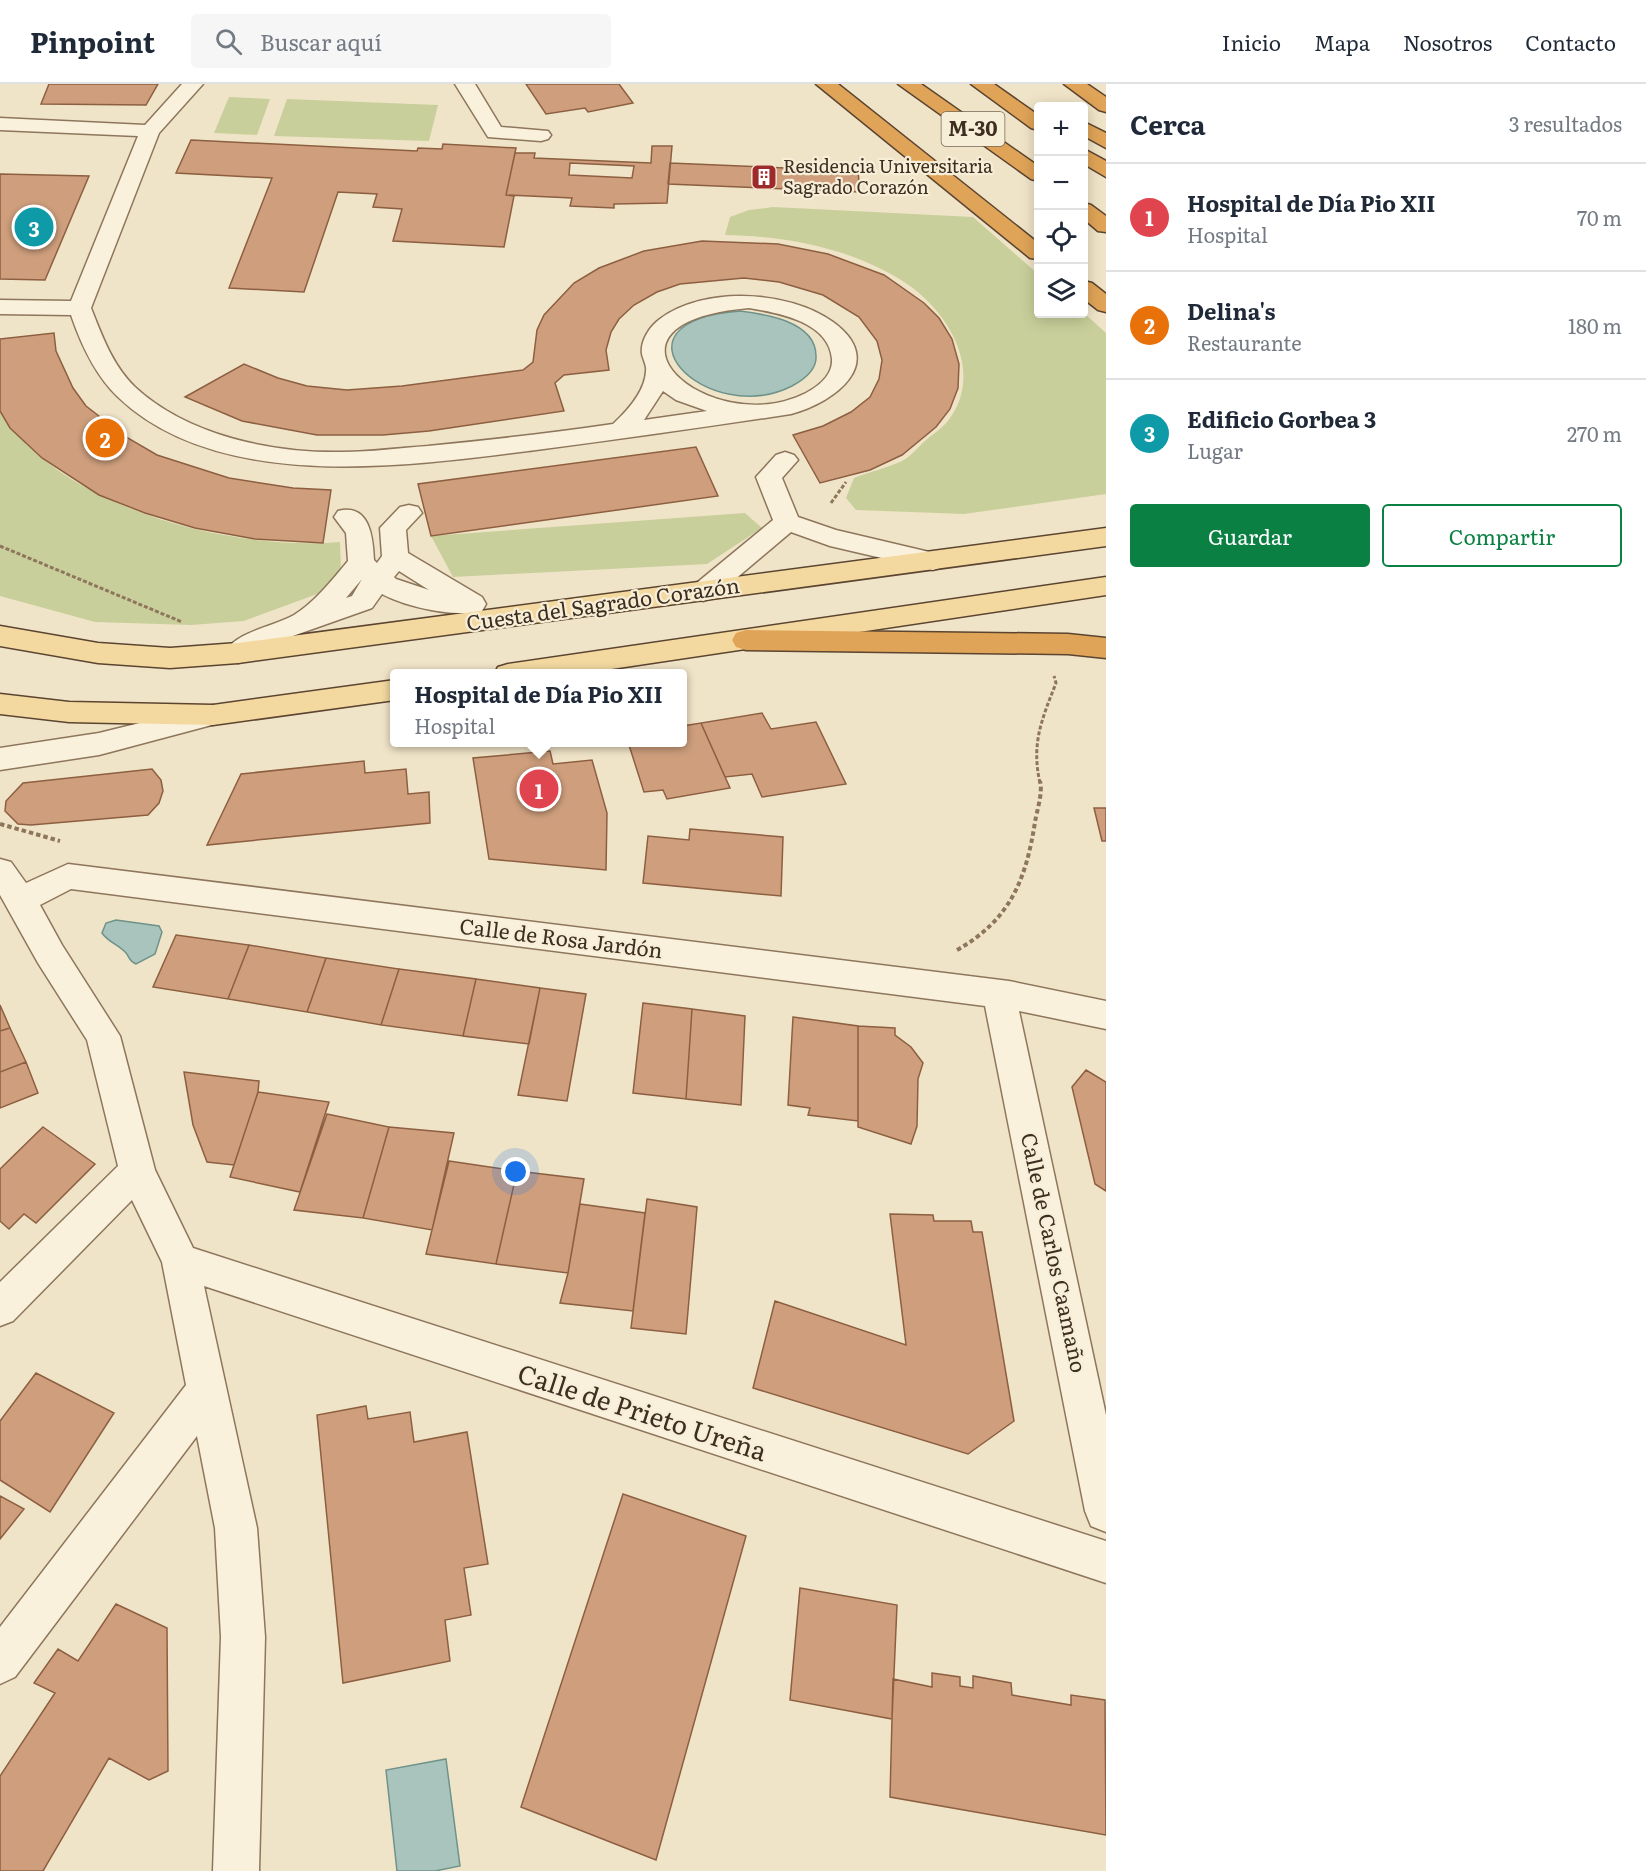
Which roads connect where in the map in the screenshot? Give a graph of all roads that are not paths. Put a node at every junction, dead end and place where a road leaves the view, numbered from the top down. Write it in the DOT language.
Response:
graph roads {
  1 [pos="193,84"];
  2 [pos="465,84"];
  3 [pos="806,84"];
  4 [pos="826,84"];
  5 [pos="908,84"];
  6 [pos="981,84"];
  7 [pos="1074,84"];
  8 [pos="1106,106"];
  9 [pos="1034,121"];
  10 [pos="0,124"];
  11 [pos="150,131"];
  12 [pos="1088,131"];
  13 [pos="541,135"];
  14 [pos="1106,142"];
  15 [pos="1088,159"];
  16 [pos="934,171"];
  17 [pos="1106,171"];
  18 [pos="1034,172"];
  19 [pos="1084,210"];
  20 [pos="1106,226"];
  21 [pos="1034,250"];
  22 [pos="1088,292"];
  23 [pos="1106,305"];
  24 [pos="0,306"];
  25 [pos="80,308"];
  26 [pos="658,371"];
  27 [pos="767,411"];
  28 [pos="619,432"];
  29 [pos="785,460"];
  30 [pos="409,513"];
  31 [pos="347,517"];
  32 [pos="787,522"];
  33 [pos="1106,537"];
  34 [pos="395,557"];
  35 [pos="933,561"];
  36 [pos="370,572"];
  37 [pos="1106,586"];
  38 [pos="703,592"];
  39 [pos="472,604"];
  40 [pos="508,618"];
  41 [pos="0,636"];
  42 [pos="746,640"];
  43 [pos="1106,648"];
  44 [pos="238,653"];
  45 [pos="543,669"];
  46 [pos="390,691"];
  47 [pos="0,704"];
  48 [pos="213,715"];
  49 [pos="0,759"];
  50 [pos="0,871"];
  51 [pos="21,900"];
  52 [pos="1001,994"];
  53 [pos="1106,1015"];
  54 [pos="137,1171"];
  55 [pos="180,1261"];
  56 [pos="0,1308"];
  57 [pos="207,1390"];
  58 [pos="1106,1511"];
  59 [pos="1106,1562"];
  60 [pos="0,1662"];
  61 [pos="236,1871"];
  1 -- 11 [label="street"];
  2 -- 13 [label="street"];
  3 -- 16 [label="highway"];
  4 -- 16 [label="highway, M-30"];
  5 -- 18 [label="highway, M-30"];
  6 -- 9 [label="highway, M-30"];
  7 -- 8 [label="highway"];
  10 -- 11 [label="street"];
  11 -- 25 [label="street"];
  12 -- 14 [label="highway"];
  15 -- 17 [label="highway"];
  16 -- 21 [label="highway, M-30"];
  19 -- 20 [label="highway"];
  22 -- 23 [label="highway"];
  24 -- 25 [label="street"];
  25 -- 28 [label="street"];
  26 -- 27 [label="street"];
  26 -- 27 [label="street"];
  26 -- 28 [label="street"];
  27 -- 28 [label="street"];
  29 -- 32 [label="street"];
  30 -- 34 [label="street"];
  31 -- 36 [label="street"];
  32 -- 35 [label="street"];
  32 -- 38 [label="street"];
  33 -- 35 [label="main road, Cuesta del Sagrado Corazón"];
  34 -- 36 [label="street"];
  34 -- 39 [label="street"];
  35 -- 38 [label="main road, Cuesta del Sagrado Corazón"];
  36 -- 39 [label="street"];
  36 -- 44 [label="street"];
  37 -- 42 [label="main road"];
  38 -- 40 [label="main road, Cuesta del Sagrado Corazón"];
  39 -- 40 [label="street"];
  40 -- 44 [label="main road, Cuesta del Sagrado Corazón"];
  41 -- 44 [label="main road, Cuesta del Sagrado Corazón"];
  42 -- 43 [label="highway"];
  42 -- 45 [label="main road"];
  46 -- 48 [label="main road"];
  47 -- 48 [label="main road"];
  48 -- 49 [label="street"];
  50 -- 51 [label="street"];
  51 -- 52 [label="street, Calle de Rosa Jardón"];
  51 -- 54 [label="street"];
  52 -- 53 [label="street, Calle de Rosa Jardón"];
  52 -- 58 [label="street, Calle de Carlos Caamaño"];
  54 -- 55 [label="street"];
  54 -- 56 [label="street"];
  55 -- 57 [label="street"];
  55 -- 59 [label="street, Calle de Prieto Ureña"];
  57 -- 60 [label="street"];
  57 -- 61 [label="street"];
}
